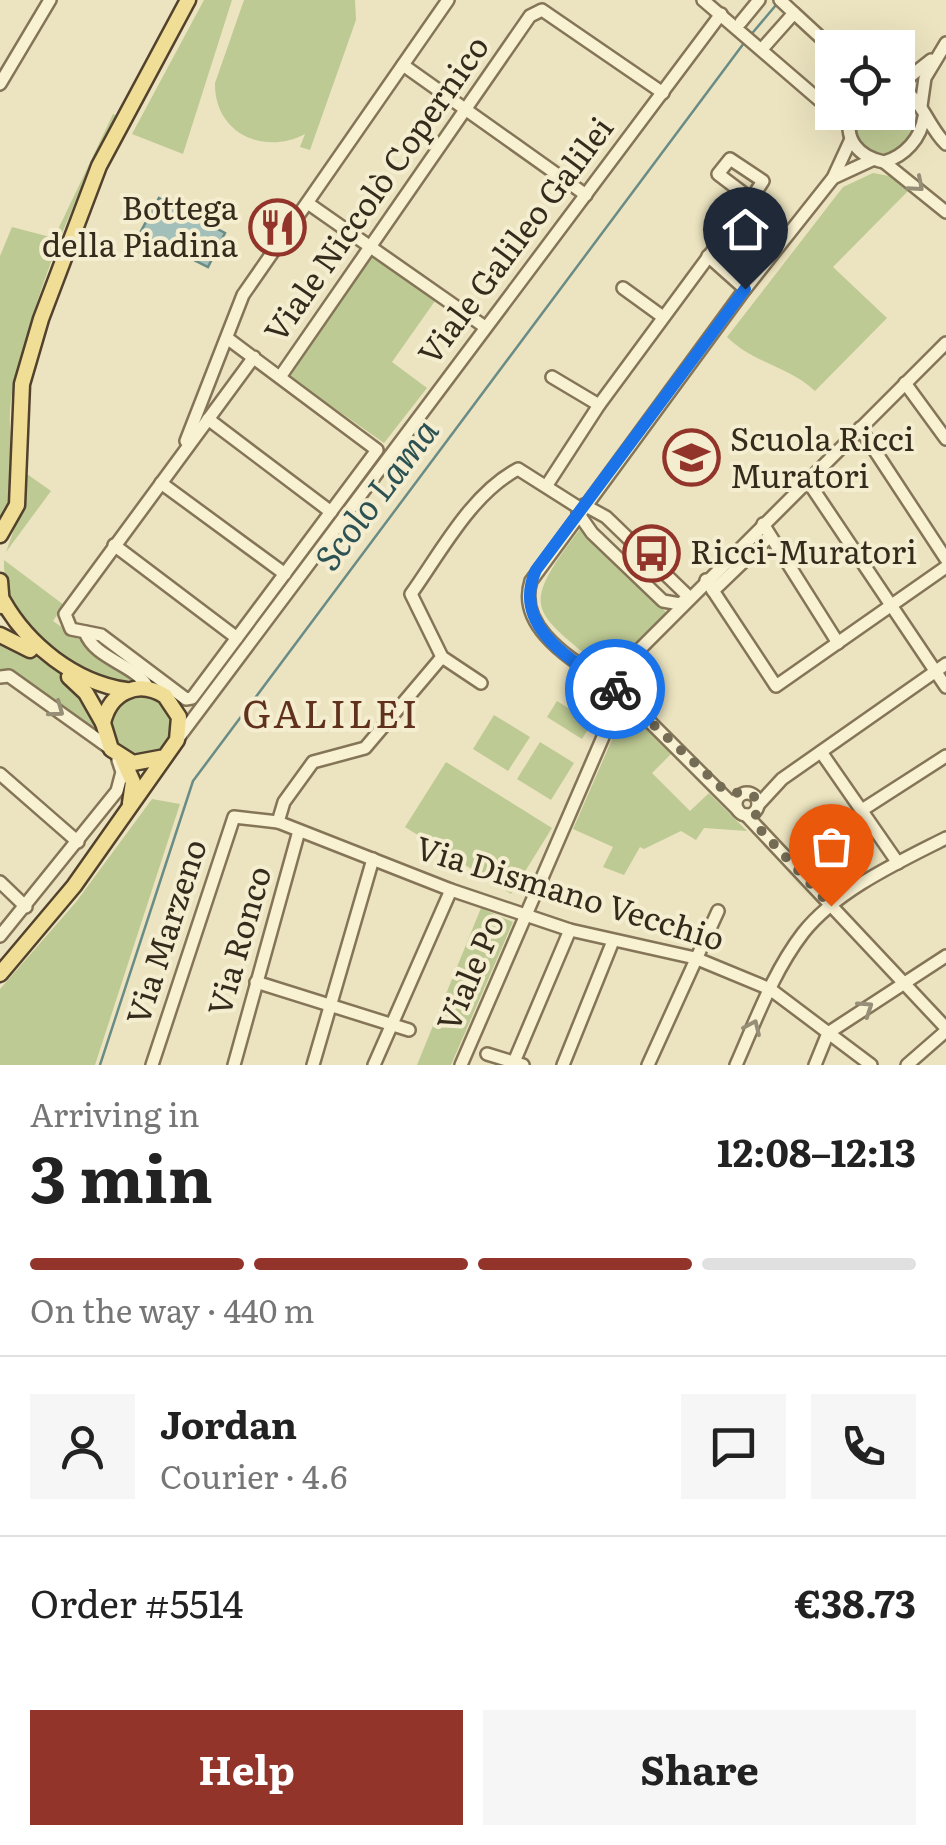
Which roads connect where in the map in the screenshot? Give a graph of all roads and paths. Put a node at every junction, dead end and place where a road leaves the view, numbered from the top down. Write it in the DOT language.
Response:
graph roads {
  1 [pos="50,0"];
  2 [pos="188,0"];
  3 [pos="448,0"];
  4 [pos="703,0"];
  5 [pos="759,0"];
  6 [pos="780,0"];
  7 [pos="794,13"];
  8 [pos="721,14"];
  9 [pos="739,24"];
  10 [pos="815,32"];
  11 [pos="946,43"];
  12 [pos="762,49"];
  13 [pos="934,58"];
  14 [pos="402,65"];
  15 [pos="915,73"];
  16 [pos="0,84"];
  17 [pos="663,93"];
  18 [pos="815,96"];
  19 [pos="915,103"];
  20 [pos="464,110"];
  21 [pos="923,111"];
  22 [pos="847,130"];
  23 [pos="849,130"];
  24 [pos="849,133"];
  25 [pos="946,144"];
  26 [pos="878,161"];
  27 [pos="833,178"];
  28 [pos="586,195"];
  29 [pos="751,199"];
  30 [pos="309,204"];
  31 [pos="946,212"];
  32 [pos="370,246"];
  33 [pos="708,256"];
  34 [pos="623,288"];
  35 [pos="745,289"];
  36 [pos="663,317"];
  37 [pos="486,327"];
  38 [pos="226,338"];
  39 [pos="946,342"];
  40 [pos="254,357"];
  41 [pos="280,377"];
  42 [pos="552,378"];
  43 [pos="906,382"];
  44 [pos="598,406"];
  45 [pos="208,419"];
  46 [pos="860,428"];
  47 [pos="946,439"];
  48 [pos="181,456"];
  49 [pos="807,480"];
  50 [pos="362,481"];
  51 [pos="160,483"];
  52 [pos="547,485"];
  53 [pos="581,509"];
  54 [pos="331,512"];
  55 [pos="600,514"];
  56 [pos="763,524"];
  57 [pos="589,526"];
  58 [pos="2,532"];
  59 [pos="770,536"];
  60 [pos="114,545"];
  61 [pos="0,548"];
  62 [pos="308,554"];
  63 [pos="946,559"];
  64 [pos="946,567"];
  65 [pos="285,574"];
  66 [pos="0,581"];
  67 [pos="710,586"];
  68 [pos="684,592"];
  69 [pos="2,606"];
  70 [pos="890,606"];
  71 [pos="672,607"];
  72 [pos="0,635"];
  73 [pos="237,638"];
  74 [pos="838,643"];
  75 [pos="442,657"];
  76 [pos="941,668"];
  77 [pos="594,674"];
  78 [pos="1,676"];
  79 [pos="217,676"];
  80 [pos="481,683"];
  81 [pos="606,683"];
  82 [pos="946,687"];
  83 [pos="158,688"];
  84 [pos="126,690"];
  85 [pos="212,694"];
  86 [pos="628,700"];
  87 [pos="610,706"];
  88 [pos="176,710"];
  89 [pos="626,717"];
  90 [pos="103,723"];
  91 [pos="652,723"];
  92 [pos="603,737"];
  93 [pos="177,740"];
  94 [pos="821,752"];
  95 [pos="117,755"];
  96 [pos="165,756"];
  97 [pos="946,756"];
  98 [pos="0,774"];
  99 [pos="749,805"];
  100 [pos="862,810"];
  101 [pos="124,817"];
  102 [pos="234,817"];
  103 [pos="278,822"];
  104 [pos="298,831"];
  105 [pos="946,838"];
  106 [pos="78,842"];
  107 [pos="372,859"];
  108 [pos="898,862"];
  109 [pos="0,882"];
  110 [pos="451,890"];
  111 [pos="831,906"];
  112 [pos="26,907"];
  113 [pos="718,911"];
  114 [pos="526,913"];
  115 [pos="570,930"];
  116 [pos="0,936"];
  117 [pos="32,936"];
  118 [pos="612,941"];
  119 [pos="946,956"];
  120 [pos="695,958"];
  121 [pos="0,965"];
  122 [pos="0,974"];
  123 [pos="256,982"];
  124 [pos="903,982"];
  125 [pos="770,989"];
  126 [pos="329,1006"];
  127 [pos="391,1026"];
  128 [pos="946,1029"];
  129 [pos="410,1030"];
  130 [pos="828,1033"];
  131 [pos="487,1054"];
  132 [pos="518,1064"];
  133 [pos="152,1065"];
  134 [pos="234,1065"];
  135 [pos="313,1065"];
  136 [pos="374,1065"];
  137 [pos="462,1065"];
  138 [pos="563,1065"];
  139 [pos="648,1065"];
  140 [pos="736,1065"];
  141 [pos="814,1065"];
  142 [pos="870,1065"];
  143 [pos="907,1065"];
  1 -- 16 [label="street"];
  2 -- 58 [label="main road"];
  3 -- 14 [label="street"];
  4 -- 8 [label="street"];
  5 -- 9 [label="street"];
  6 -- 7 [label="street"];
  7 -- 10 [label="street"];
  7 -- 12 [label="street"];
  8 -- 9 [label="street"];
  8 -- 17 [label="street, Viale Galileo Galilei"];
  9 -- 12 [label="street"];
  11 -- 13 [label="street"];
  12 -- 18 [label="street"];
  13 -- 15 [label="street"];
  13 -- 21 [label="street"];
  14 -- 20 [label="street"];
  14 -- 30 [label="street"];
  17 -- 20 [label="street, Viale Niccolò Copernico"];
  17 -- 28 [label="street, Viale Galileo Galilei"];
  19 -- 21 [label="street"];
  20 -- 28 [label="street"];
  20 -- 32 [label="street, Viale Niccolò Copernico"];
  21 -- 25 [label="street"];
  21 -- 26 [label="street"];
  22 -- 24 [label="street"];
  23 -- 24 [label="street"];
  24 -- 26 [label="street"];
  24 -- 27 [label="street"];
  26 -- 27 [label="street"];
  26 -- 31 [label="street, one-way"];
  27 -- 35 [label="street"];
  28 -- 37 [label="street, Viale Galileo Galilei"];
  29 -- 33 [label="street"];
  30 -- 32 [label="street"];
  30 -- 38 [label="street"];
  32 -- 37 [label="street"];
  32 -- 41 [label="street, Viale Niccolò Copernico"];
  33 -- 35 [label="street"];
  33 -- 36 [label="street"];
  34 -- 36 [label="street"];
  35 -- 53 [label="street"];
  36 -- 44 [label="street"];
  37 -- 50 [label="street, Viale Galileo Galilei"];
  38 -- 40 [label="street"];
  38 -- 48 [label="street"];
  39 -- 43 [label="street"];
  40 -- 41 [label="street"];
  40 -- 45 [label="street"];
  41 -- 50 [label="street"];
  42 -- 44 [label="street"];
  43 -- 46 [label="street"];
  43 -- 47 [label="street"];
  44 -- 52 [label="street"];
  45 -- 48 [label="street"];
  45 -- 54 [label="street"];
  46 -- 49 [label="street"];
  46 -- 63 [label="street"];
  48 -- 51 [label="street"];
  49 -- 56 [label="street"];
  49 -- 70 [label="street"];
  50 -- 54 [label="street"];
  50 -- 62 [label="street, Viale Galileo Galilei"];
  51 -- 60 [label="street"];
  51 -- 65 [label="street"];
  52 -- 53 [label="street"];
  52 -- 75 [label="street"];
  53 -- 55 [label="street"];
  53 -- 57 [label="street"];
  53 -- 77 [label="street"];
  54 -- 62 [label="street"];
  55 -- 57 [label="street"];
  55 -- 68 [label="street"];
  56 -- 59 [label="street"];
  56 -- 67 [label="street"];
  57 -- 71 [label="street"];
  58 -- 61 [label="main road"];
  59 -- 67 [label="street"];
  59 -- 74 [label="street"];
  60 -- 73 [label="street"];
  60 -- 83 [label="street"];
  62 -- 65 [label="street"];
  62 -- 79 [label="street, Viale Galileo Galilei"];
  64 -- 70 [label="street"];
  65 -- 73 [label="street"];
  66 -- 69 [label="main road"];
  67 -- 68 [label="street"];
  67 -- 74 [label="street"];
  68 -- 71 [label="street"];
  69 -- 84 [label="main road"];
  70 -- 74 [label="street"];
  70 -- 76 [label="street"];
  71 -- 81 [label="street"];
  72 -- 90 [label="main road"];
  73 -- 79 [label="street"];
  75 -- 80 [label="street"];
  75 -- 103 [label="street"];
  76 -- 82 [label="street"];
  76 -- 94 [label="street"];
  77 -- 81 [label="street"];
  77 -- 87 [label="street"];
  78 -- 95 [label="street, one-way"];
  79 -- 83 [label="street"];
  79 -- 85 [label="street, Viale Galileo Galilei"];
  81 -- 86 [label="street"];
  83 -- 84 [label="main road"];
  83 -- 88 [label="main road"];
  84 -- 90 [label="main road"];
  85 -- 88 [label="street"];
  85 -- 93 [label="street, Viale Galileo Galilei"];
  86 -- 87 [label="street"];
  86 -- 89 [label="street"];
  86 -- 91 [label="street"];
  87 -- 89 [label="street"];
  87 -- 92 [label="street, Viale Po"];
  88 -- 93 [label="main road"];
  89 -- 91 [label="street"];
  89 -- 92 [label="street, Viale Po"];
  90 -- 95 [label="main road"];
  91 -- 99 [label="street"];
  92 -- 114 [label="street, Viale Po"];
  93 -- 96 [label="main road"];
  94 -- 99 [label="street"];
  94 -- 100 [label="street"];
  95 -- 96 [label="main road"];
  95 -- 101 [label="main road"];
  95 -- 106 [label="street"];
  96 -- 101 [label="main road"];
  97 -- 100 [label="street"];
  98 -- 106 [label="street"];
  99 -- 111 [label="street"];
  100 -- 108 [label="street"];
  101 -- 117 [label="main road"];
  102 -- 103 [label="street, Via Dismano Vecchio"];
  102 -- 133 [label="street, Via Marzeno"];
  103 -- 104 [label="street, Via Dismano Vecchio"];
  104 -- 107 [label="street, Via Dismano Vecchio"];
  104 -- 123 [label="street, Via Ronco"];
  105 -- 108 [label="street"];
  106 -- 112 [label="street"];
  107 -- 110 [label="street, Via Dismano Vecchio"];
  107 -- 126 [label="street"];
  108 -- 111 [label="street"];
  109 -- 112 [label="street"];
  110 -- 114 [label="street, Via Dismano Vecchio"];
  110 -- 127 [label="street"];
  111 -- 124 [label="street"];
  111 -- 125 [label="street"];
  112 -- 116 [label="street"];
  113 -- 120 [label="street"];
  114 -- 115 [label="street, Via Dismano Vecchio"];
  114 -- 137 [label="street, Viale Po"];
  115 -- 118 [label="street, Via Dismano Vecchio"];
  115 -- 132 [label="street"];
  117 -- 121 [label="main road"];
  117 -- 122 [label="main road"];
  118 -- 120 [label="street, Via Dismano Vecchio"];
  118 -- 138 [label="street"];
  119 -- 124 [label="street"];
  120 -- 125 [label="street, Via Dismano Vecchio"];
  120 -- 139 [label="street"];
  123 -- 126 [label="street"];
  123 -- 134 [label="street, Via Ronco"];
  124 -- 128 [label="street"];
  130 -- 124 [label="street, one-way"];
  125 -- 130 [label="street, Via Dismano Vecchio"];
  140 -- 125 [label="street, one-way"];
  126 -- 127 [label="street"];
  126 -- 135 [label="street"];
  127 -- 129 [label="street"];
  127 -- 136 [label="street"];
  128 -- 143 [label="street"];
  130 -- 141 [label="street"];
  130 -- 142 [label="street, Via Dismano Vecchio"];
  131 -- 132 [label="street"];
}
